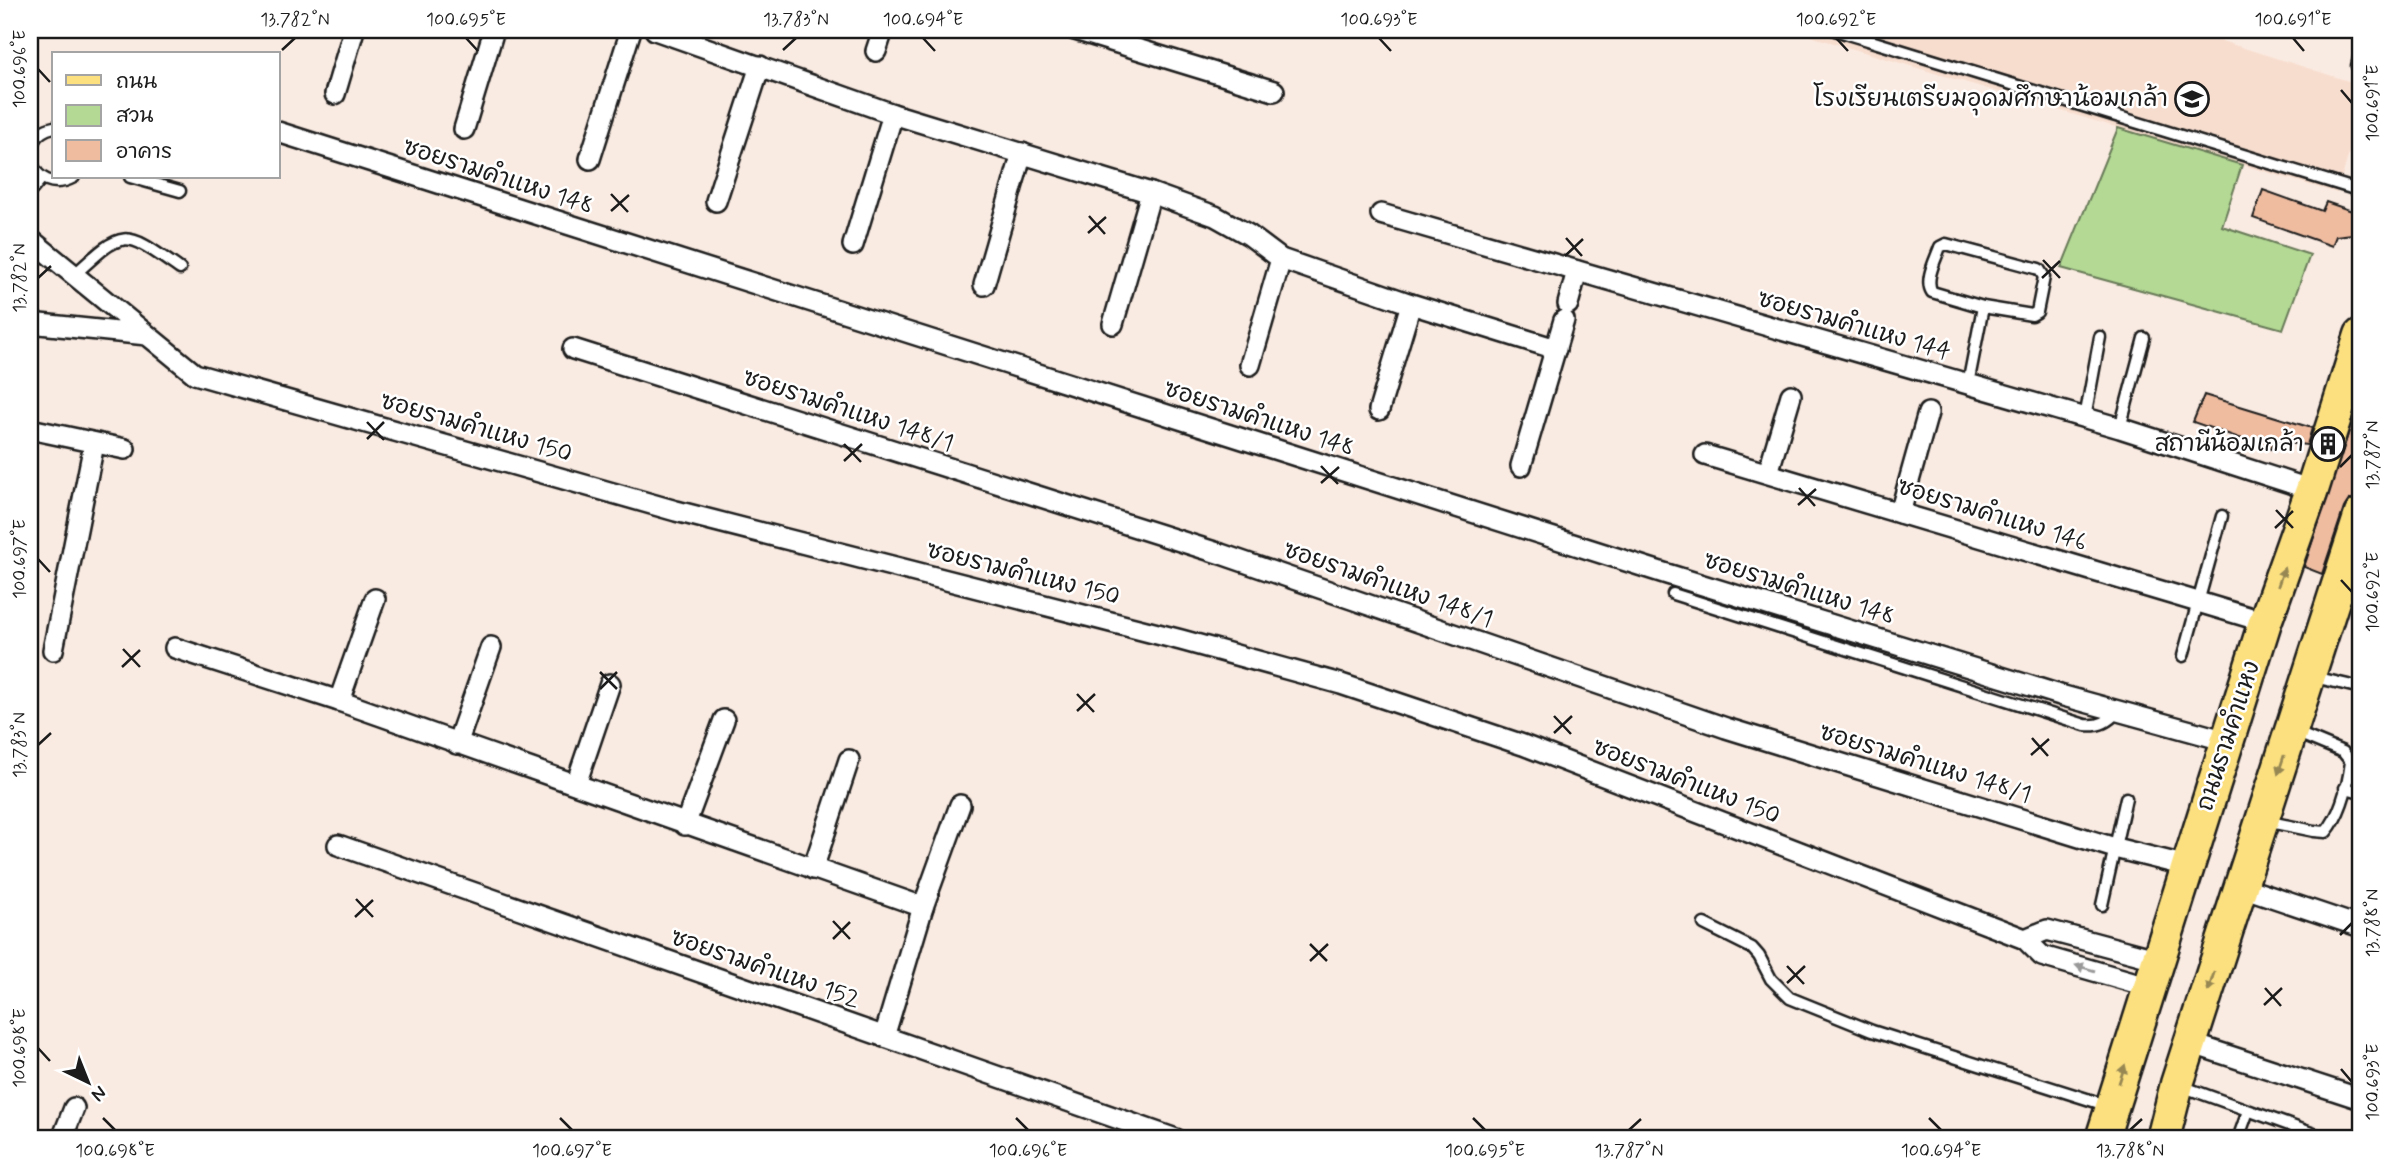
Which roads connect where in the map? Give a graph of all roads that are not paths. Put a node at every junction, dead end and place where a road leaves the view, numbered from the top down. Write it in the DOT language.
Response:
graph roads {
  1 [pos="354,30"];
  2 [pos="494,30"];
  3 [pos="631,30"];
  4 [pos="655,30"];
  5 [pos="883,30"];
  6 [pos="1075,30"];
  7 [pos="1835,30"];
  8 [pos="876,51"];
  9 [pos="2361,51"];
  10 [pos="760,65"];
  11 [pos="2357,65"];
  12 [pos="1274,91"];
  13 [pos="335,94"];
  14 [pos="893,114"];
  15 [pos="52,128"];
  16 [pos="464,129"];
  17 [pos="280,133"];
  18 [pos="1022,153"];
  19 [pos="590,159"];
  20 [pos="42,178"];
  21 [pos="71,178"];
  22 [pos="134,178"];
  23 [pos="180,191"];
  24 [pos="2361,191"];
  25 [pos="30,192"];
  26 [pos="1151,193"];
  27 [pos="716,201"];
  28 [pos="1381,214"];
  29 [pos="31,243"];
  30 [pos="853,245"];
  31 [pos="1281,259"];
  32 [pos="180,269"];
  33 [pos="1577,271"];
  34 [pos="74,275"];
  35 [pos="984,285"];
  36 [pos="1412,304"];
  37 [pos="1983,307"];
  38 [pos="30,323"];
  39 [pos="1113,324"];
  40 [pos="147,335"];
  41 [pos="2361,335"];
  42 [pos="2100,337"];
  43 [pos="2144,338"];
  44 [pos="573,349"];
  45 [pos="1556,349"];
  46 [pos="1251,365"];
  47 [pos="1968,384"];
  48 [pos="1791,395"];
  49 [pos="1379,411"];
  50 [pos="1928,412"];
  51 [pos="2085,418"];
  52 [pos="2120,428"];
  53 [pos="30,429"];
  54 [pos="94,444"];
  55 [pos="125,449"];
  56 [pos="1705,454"];
  57 [pos="1521,466"];
  58 [pos="1768,473"];
  59 [pos="2312,490"];
  60 [pos="1900,513"];
  61 [pos="2361,514"];
  62 [pos="2222,516"];
  63 [pos="1673,594"];
  64 [pos="2349,594"];
  65 [pos="375,599"];
  66 [pos="2198,601"];
  67 [pos="2265,622"];
  68 [pos="492,647"];
  69 [pos="175,648"];
  70 [pos="53,650"];
  71 [pos="2183,656"];
  72 [pos="2308,676"];
  73 [pos="610,684"];
  74 [pos="2361,688"];
  75 [pos="339,701"];
  76 [pos="2119,711"];
  77 [pos="724,720"];
  78 [pos="2292,731"];
  79 [pos="2227,741"];
  80 [pos="457,744"];
  81 [pos="849,760"];
  82 [pos="576,784"];
  83 [pos="2346,788"];
  84 [pos="2361,792"];
  85 [pos="2126,798"];
  86 [pos="960,805"];
  87 [pos="2263,820"];
  88 [pos="685,825"];
  89 [pos="338,845"];
  90 [pos="2115,848"];
  91 [pos="2188,866"];
  92 [pos="813,869"];
  93 [pos="2242,887"];
  94 [pos="2102,905"];
  95 [pos="922,907"];
  96 [pos="1704,923"];
  97 [pos="2361,927"];
  98 [pos="2025,939"];
  99 [pos="2155,973"];
  100 [pos="884,1037"];
  101 [pos="2190,1043"];
  102 [pos="2177,1084"];
  103 [pos="2361,1099"];
  104 [pos="2112,1107"];
  105 [pos="74,1108"];
  106 [pos="2248,1111"];
  107 [pos="62,1139"];
  108 [pos="1176,1139"];
  109 [pos="2102,1139"];
  110 [pos="2163,1139"];
  111 [pos="2238,1139"];
  112 [pos="2329,1139"];
  1 -- 13 [label="street"];
  2 -- 16 [label="street"];
  3 -- 19 [label="street"];
  4 -- 10 [label="street"];
  5 -- 8 [label="street"];
  6 -- 12 [label="street"];
  7 -- 24 [label="lane"];
  9 -- 11 [label="lane"];
  10 -- 14 [label="street"];
  10 -- 27 [label="street"];
  14 -- 18 [label="street"];
  14 -- 30 [label="street"];
  15 -- 20 [label="lane"];
  17 -- 76 [label="street, ซอยรามคำแหง 148"];
  18 -- 26 [label="street"];
  18 -- 35 [label="street"];
  20 -- 21 [label="lane"];
  20 -- 25 [label="lane"];
  22 -- 23 [label="lane"];
  26 -- 31 [label="street"];
  26 -- 39 [label="street"];
  28 -- 33 [label="street, ซอยรามคำแหง 144"];
  29 -- 34 [label="street, ซอยรามคำแหง 150"];
  31 -- 36 [label="street"];
  31 -- 46 [label="street"];
  32 -- 34 [label="lane"];
  33 -- 45 [label="street"];
  33 -- 47 [label="street, ซอยรามคำแหง 144"];
  34 -- 40 [label="street, ซอยรามคำแหง 150"];
  36 -- 45 [label="street"];
  36 -- 49 [label="street"];
  37 -- 37 [label="lane"];
  37 -- 47 [label="lane"];
  38 -- 40 [label="street"];
  40 -- 98 [label="street, ซอยรามคำแหง 150"];
  41 -- 59 [label="main road, ถนนรามคำแหง"];
  42 -- 51 [label="lane"];
  43 -- 52 [label="lane"];
  44 -- 90 [label="street, ซอยรามคำแหง 148/1"];
  45 -- 57 [label="street"];
  47 -- 51 [label="street, ซอยรามคำแหง 144"];
  48 -- 58 [label="street"];
  50 -- 60 [label="street"];
  51 -- 52 [label="street, ซอยรามคำแหง 144"];
  52 -- 59 [label="street, ซอยรามคำแหง 144"];
  53 -- 54 [label="street"];
  54 -- 55 [label="street"];
  54 -- 70 [label="street"];
  56 -- 58 [label="street, ซอยรามคำแหง 146"];
  58 -- 60 [label="street, ซอยรามคำแหง 146"];
  67 -- 59 [label="main road, ถนนรามคำแหง, one-way"];
  60 -- 66 [label="street, ซอยรามคำแหง 146"];
  61 -- 64 [label="main road"];
  62 -- 66 [label="lane"];
  63 -- 76 [label="lane"];
  64 -- 72 [label="main road"];
  65 -- 75 [label="street"];
  66 -- 67 [label="street, ซอยรามคำแหง 146"];
  66 -- 71 [label="lane"];
  67 -- 79 [label="main road, ถนนรามคำแหง"];
  68 -- 80 [label="street"];
  69 -- 75 [label="street"];
  72 -- 74 [label="lane"];
  72 -- 78 [label="main road"];
  73 -- 82 [label="street"];
  75 -- 80 [label="street"];
  76 -- 79 [label="street, ซอยรามคำแหง 148"];
  77 -- 88 [label="street"];
  78 -- 83 [label="lane"];
  78 -- 87 [label="main road, one-way"];
  79 -- 91 [label="main road, ถนนรามคำแหง"];
  80 -- 82 [label="street"];
  81 -- 92 [label="street"];
  82 -- 88 [label="street"];
  83 -- 84 [label="lane"];
  83 -- 87 [label="lane"];
  85 -- 90 [label="lane"];
  86 -- 95 [label="street"];
  87 -- 93 [label="main road"];
  88 -- 92 [label="street"];
  89 -- 100 [label="street, ซอยรามคำแหง 152"];
  90 -- 91 [label="street, ซอยรามคำแหง 148/1"];
  90 -- 94 [label="lane"];
  91 -- 99 [label="main road, ถนนรามคำแหง"];
  92 -- 95 [label="street"];
  93 -- 97 [label="street"];
  93 -- 101 [label="main road, one-way"];
  95 -- 100 [label="street"];
  96 -- 104 [label="lane"];
  99 -- 98 [label="street, ซอยรามคำแหง 150, one-way"];
  98 -- 99 [label="street"];
  104 -- 99 [label="main road, ถนนรามคำแหง, one-way"];
  100 -- 108 [label="street, ซอยรามคำแหง 152"];
  101 -- 102 [label="main road"];
  101 -- 103 [label="street"];
  102 -- 106 [label="lane"];
  102 -- 110 [label="main road"];
  104 -- 109 [label="main road, ถนนรามคำแหง"];
  105 -- 107 [label="street"];
  106 -- 111 [label="lane"];
  106 -- 112 [label="lane"];
}
